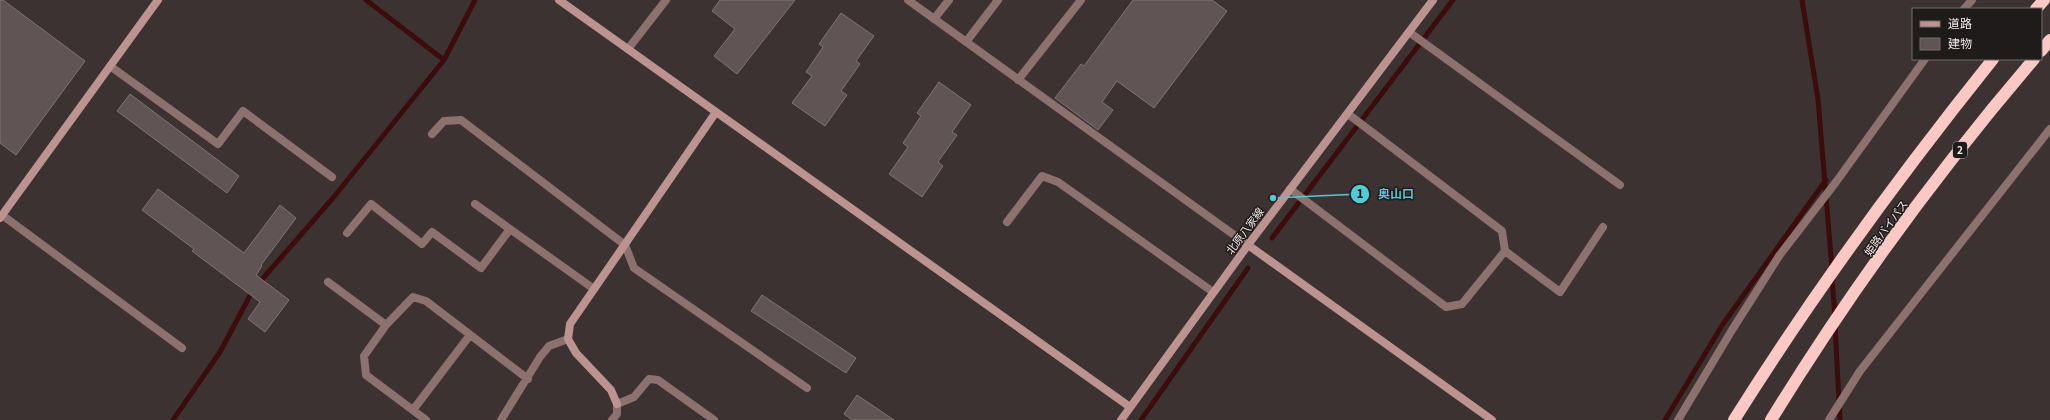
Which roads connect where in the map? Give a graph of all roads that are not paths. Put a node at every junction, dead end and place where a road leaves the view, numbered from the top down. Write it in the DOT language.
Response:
graph roads {
  1 [pos="158,0"];
  2 [pos="559,0"];
  3 [pos="666,0"];
  4 [pos="908,0"];
  5 [pos="949,0"];
  6 [pos="998,0"];
  7 [pos="1081,0"];
  8 [pos="1972,0"];
  9 [pos="2044,0"];
  10 [pos="1430,1"];
  11 [pos="1965,8"];
  12 [pos="2037,8"];
  13 [pos="934,19"];
  14 [pos="1409,32"];
  15 [pos="2050,40"];
  16 [pos="966,42"];
  17 [pos="628,49"];
  18 [pos="2042,50"];
  19 [pos="1924,60"];
  20 [pos="1992,60"];
  21 [pos="2033,60"];
  22 [pos="110,66"];
  23 [pos="1018,80"];
  24 [pos="716,112"];
  25 [pos="1348,114"];
  26 [pos="2050,129"];
  27 [pos="432,134"];
  28 [pos="332,177"];
  29 [pos="1620,184"];
  30 [pos="1290,189"];
  31 [pos="475,204"];
  32 [pos="1,216"];
  33 [pos="1007,222"];
  34 [pos="1603,227"];
  35 [pos="510,229"];
  36 [pos="347,233"];
  37 [pos="1248,245"];
  38 [pos="625,246"];
  39 [pos="1505,251"];
  40 [pos="328,282"];
  41 [pos="594,289"];
  42 [pos="1212,292"];
  43 [pos="386,325"];
  44 [pos="470,335"];
  45 [pos="568,339"];
  46 [pos="182,348"];
  47 [pos="528,379"];
  48 [pos="807,388"];
  49 [pos="617,404"];
  50 [pos="1130,407"];
  51 [pos="413,410"];
  52 [pos="426,420"];
  53 [pos="501,420"];
  54 [pos="612,420"];
  55 [pos="714,420"];
  56 [pos="1121,420"];
  57 [pos="1492,420"];
  58 [pos="1678,420"];
  59 [pos="1734,420"];
  60 [pos="1771,420"];
  61 [pos="1829,420"];
  1 -- 22 [label="street"];
  2 -- 17 [label="street"];
  3 -- 17 [label="street"];
  4 -- 13 [label="street"];
  5 -- 13 [label="street"];
  6 -- 16 [label="street"];
  7 -- 23 [label="street"];
  8 -- 11 [label="street"];
  9 -- 12 [label="highway"];
  10 -- 14 [label="street, 北原八家線"];
  13 -- 16 [label="street"];
  14 -- 25 [label="street, 北原八家線"];
  14 -- 29 [label="street"];
  15 -- 18 [label="highway"];
  16 -- 23 [label="street"];
  17 -- 24 [label="street"];
  19 -- 58 [label="street"];
  20 -- 59 [label="highway, 姫路バイパス"];
  21 -- 60 [label="highway, 姫路バイパス / 2"];
  22 -- 28 [label="street"];
  22 -- 32 [label="street"];
  23 -- 37 [label="street"];
  24 -- 38 [label="street"];
  24 -- 50 [label="street"];
  25 -- 30 [label="street, 北原八家線"];
  25 -- 39 [label="street"];
  26 -- 61 [label="street"];
  27 -- 38 [label="street"];
  30 -- 37 [label="street, 北原八家線"];
  30 -- 39 [label="street"];
  31 -- 35 [label="street"];
  32 -- 46 [label="street"];
  33 -- 42 [label="street"];
  34 -- 39 [label="street"];
  35 -- 36 [label="street"];
  35 -- 41 [label="street"];
  37 -- 42 [label="street, 北原八家線"];
  37 -- 57 [label="street"];
  38 -- 41 [label="street"];
  38 -- 48 [label="street"];
  40 -- 43 [label="street"];
  41 -- 45 [label="street"];
  42 -- 50 [label="street, 北原八家線"];
  43 -- 44 [label="street"];
  43 -- 51 [label="street"];
  44 -- 47 [label="street"];
  44 -- 51 [label="street"];
  45 -- 47 [label="street"];
  45 -- 49 [label="street"];
  47 -- 53 [label="street"];
  49 -- 54 [label="street"];
  49 -- 55 [label="street"];
  50 -- 56 [label="street, 北原八家線"];
  51 -- 52 [label="street"];
}
